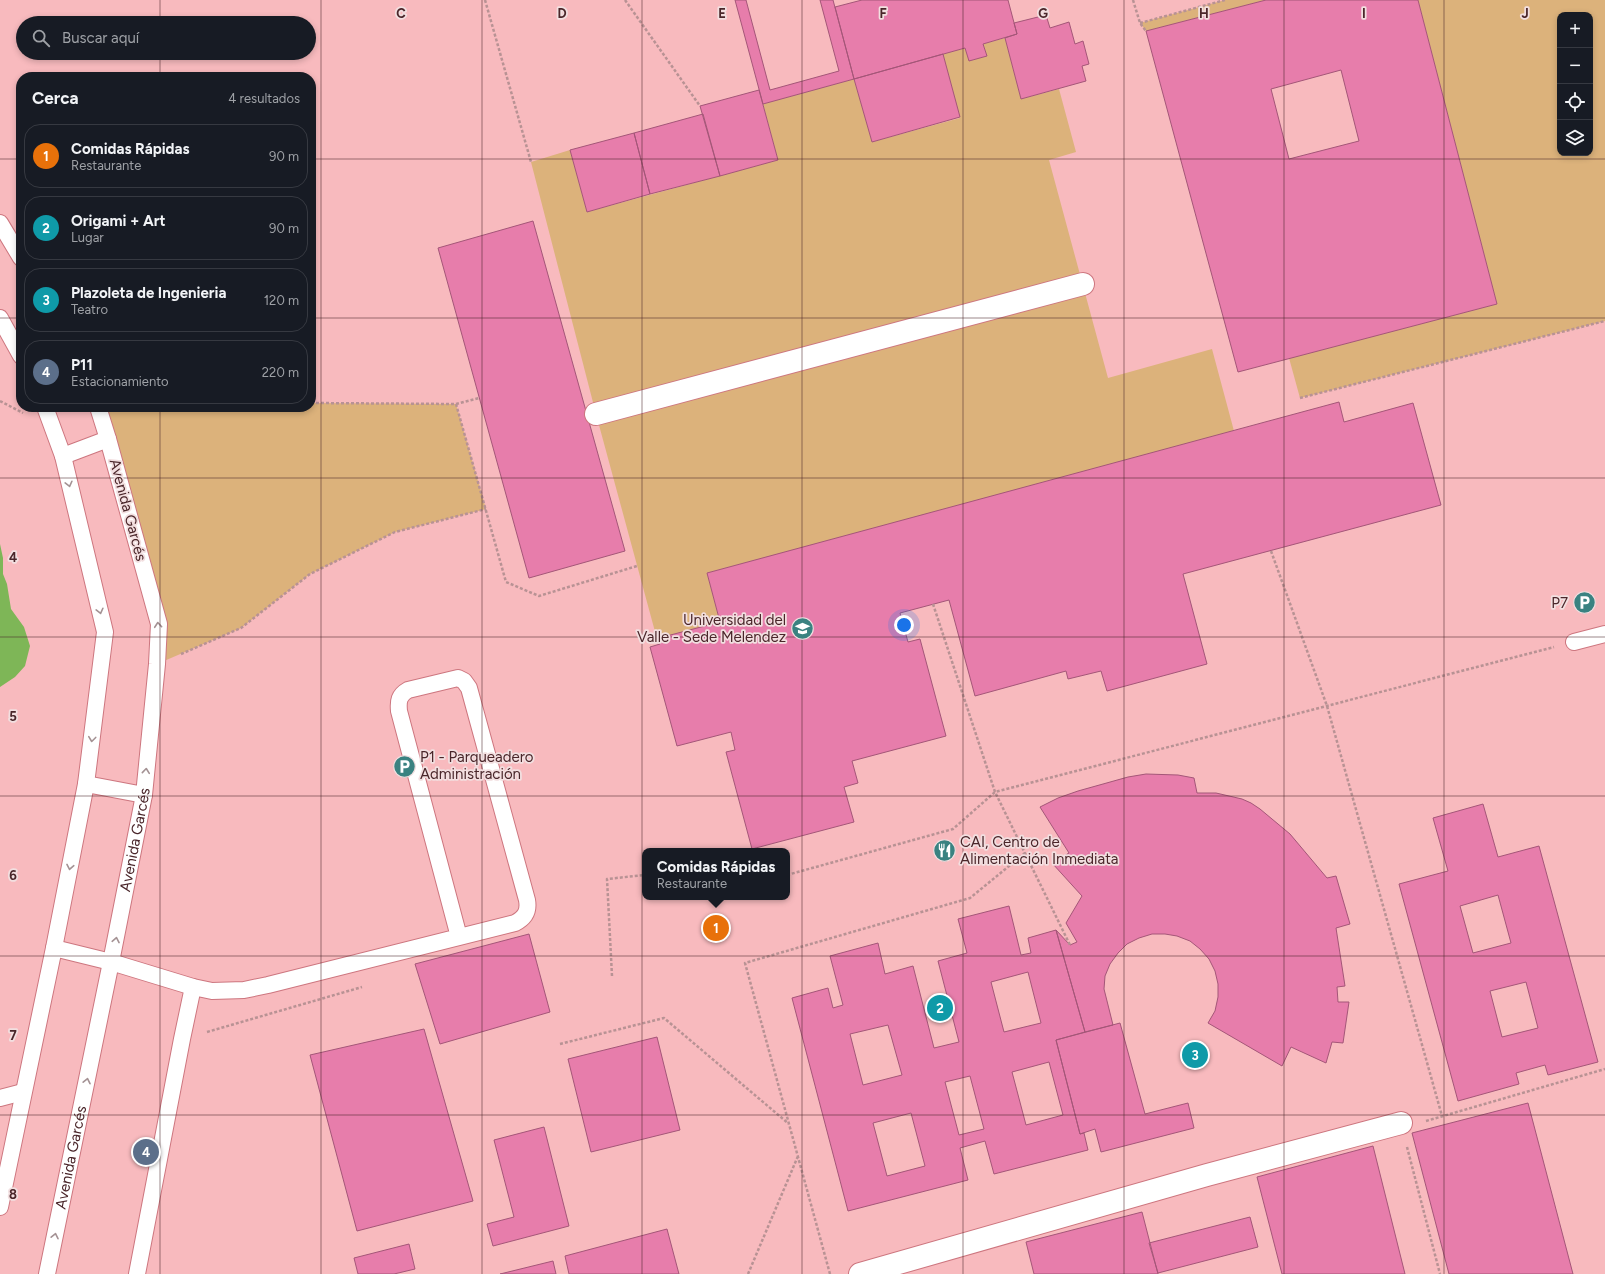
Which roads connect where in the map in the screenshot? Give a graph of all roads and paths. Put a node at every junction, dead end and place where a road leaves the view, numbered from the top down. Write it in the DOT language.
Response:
graph roads {
  1 [pos="485,0"];
  2 [pos="625,0"];
  3 [pos="1133,0"];
  4 [pos="1225,0"];
  5 [pos="1140,23"];
  6 [pos="1146,31"];
  7 [pos="700,106"];
  8 [pos="530,162"];
  9 [pos="0,222"];
  10 [pos="16,249"];
  11 [pos="1083,284"];
  12 [pos="0,318"];
  13 [pos="1605,321"];
  14 [pos="16,347"];
  15 [pos="479,398"];
  16 [pos="1300,398"];
  17 [pos="316,403"];
  18 [pos="456,404"];
  19 [pos="47,412"];
  20 [pos="100,412"];
  21 [pos="596,414"];
  22 [pos="108,439"];
  23 [pos="63,456"];
  24 [pos="486,509"];
  25 [pos="1271,551"];
  26 [pos="637,566"];
  27 [pos="933,604"];
  28 [pos="1605,634"];
  29 [pos="1574,642"];
  30 [pos="158,664"];
  31 [pos="1327,706"];
  32 [pos="86,784"];
  33 [pos="995,792"];
  34 [pos="144,795"];
  35 [pos="1024,853"];
  36 [pos="790,874"];
  37 [pos="642,875"];
  38 [pos="459,937"];
  39 [pos="1070,945"];
  40 [pos="54,948"];
  41 [pos="111,962"];
  42 [pos="612,976"];
  43 [pos="364,986"];
  44 [pos="193,987"];
  45 [pos="182,1039"];
  46 [pos="560,1044"];
  47 [pos="1605,1070"];
  48 [pos="23,1092"];
  49 [pos="0,1098"];
  50 [pos="1442,1116"];
  51 [pos="789,1125"];
  52 [pos="1402,1126"];
  53 [pos="798,1156"];
  54 [pos="0,1207"];
  55 [pos="47,1274"];
  56 [pos="137,1274"];
  57 [pos="748,1274"];
  58 [pos="830,1274"];
  59 [pos="860,1274"];
  60 [pos="1440,1274"];
  1 -- 8 [label="path"];
  2 -- 7 [label="path"];
  3 -- 5 [label="path"];
  4 -- 5 [label="path"];
  5 -- 6 [label="path"];
  9 -- 10 [label="lane"];
  11 -- 21 [label="street"];
  12 -- 14 [label="lane"];
  13 -- 16 [label="path"];
  15 -- 18 [label="path"];
  17 -- 18 [label="path"];
  18 -- 24 [label="path"];
  19 -- 23 [label="lane"];
  20 -- 22 [label="lane, Avenida Garcés"];
  22 -- 23 [label="lane"];
  30 -- 22 [label="lane, Avenida Garcés, one-way"];
  23 -- 32 [label="lane, one-way"];
  24 -- 26 [label="path"];
  24 -- 30 [label="path"];
  25 -- 31 [label="path"];
  27 -- 33 [label="path"];
  28 -- 29 [label="lane"];
  29 -- 31 [label="path"];
  34 -- 30 [label="lane, Avenida Garcés, one-way"];
  31 -- 33 [label="path"];
  31 -- 50 [label="path"];
  32 -- 34 [label="lane"];
  32 -- 40 [label="lane, one-way"];
  33 -- 35 [label="path"];
  33 -- 36 [label="path"];
  41 -- 34 [label="lane, Avenida Garcés, one-way"];
  35 -- 39 [label="path"];
  35 -- 51 [label="path"];
  37 -- 42 [label="path"];
  38 -- 38 [label="lane"];
  38 -- 44 [label="lane"];
  40 -- 41 [label="lane"];
  40 -- 48 [label="lane"];
  41 -- 44 [label="lane"];
  55 -- 41 [label="lane, Avenida Garcés, one-way"];
  43 -- 45 [label="path"];
  44 -- 45 [label="lane"];
  45 -- 56 [label="lane"];
  46 -- 51 [label="path"];
  47 -- 50 [label="path"];
  48 -- 49 [label="lane"];
  48 -- 54 [label="lane"];
  50 -- 52 [label="path"];
  51 -- 53 [label="path"];
  52 -- 59 [label="street"];
  52 -- 60 [label="path"];
  53 -- 57 [label="path"];
  53 -- 58 [label="path"];
}
